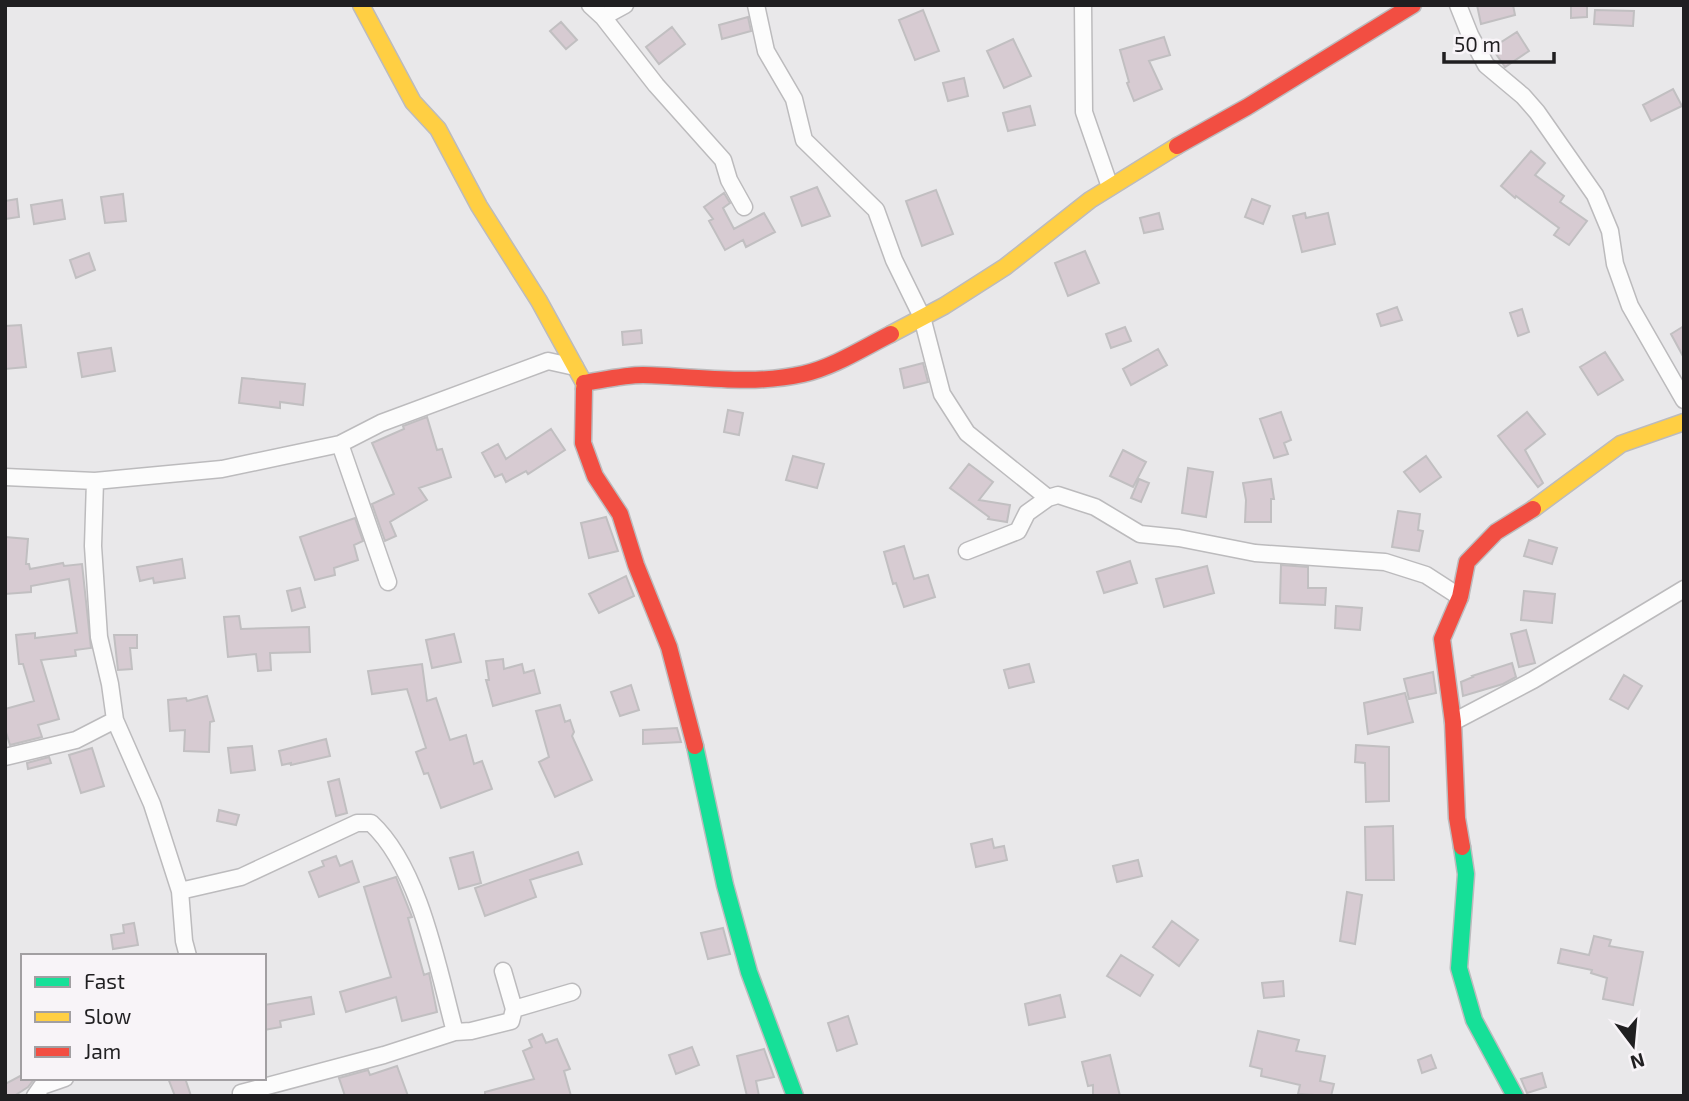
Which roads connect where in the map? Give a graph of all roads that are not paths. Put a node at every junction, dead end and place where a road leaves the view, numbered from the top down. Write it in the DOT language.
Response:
graph roads {
  1 [pos="361,5"];
  2 [pos="590,5"];
  3 [pos="625,5"];
  4 [pos="756,5"];
  5 [pos="1083,5"];
  6 [pos="1413,5"];
  7 [pos="1458,5"];
  8 [pos="603,17"];
  9 [pos="1110,187"];
  10 [pos="744,207"];
  11 [pos="922,317"];
  12 [pos="559,336"];
  13 [pos="548,361"];
  14 [pos="575,367"];
  15 [pos="584,383"];
  16 [pos="1684,400"];
  17 [pos="1684,422"];
  18 [pos="340,444"];
  19 [pos="5,477"];
  20 [pos="95,481"];
  21 [pos="1048,498"];
  22 [pos="967,551"];
  23 [pos="388,582"];
  24 [pos="1684,589"];
  25 [pos="1460,597"];
  26 [pos="115,720"];
  27 [pos="1453,722"];
  28 [pos="5,757"];
  29 [pos="180,891"];
  30 [pos="187,954"];
  31 [pos="503,971"];
  32 [pos="572,992"];
  33 [pos="514,1009"];
  34 [pos="455,1032"];
  35 [pos="59,1080"];
  36 [pos="240,1089"];
  37 [pos="35,1096"];
  38 [pos="795,1096"];
  39 [pos="1515,1096"];
  1 -- 12 [label="street"];
  2 -- 8 [label="street"];
  3 -- 8 [label="street"];
  4 -- 11 [label="street"];
  5 -- 9 [label="street"];
  6 -- 9 [label="street"];
  7 -- 16 [label="street"];
  8 -- 10 [label="street"];
  9 -- 11 [label="street"];
  11 -- 15 [label="street"];
  11 -- 21 [label="street"];
  12 -- 13 [label="street"];
  12 -- 14 [label="street"];
  13 -- 14 [label="street"];
  13 -- 18 [label="street"];
  14 -- 15 [label="street"];
  15 -- 38 [label="street"];
  17 -- 25 [label="street"];
  18 -- 20 [label="street"];
  18 -- 23 [label="street"];
  19 -- 20 [label="street"];
  20 -- 26 [label="street"];
  21 -- 22 [label="street"];
  21 -- 25 [label="street"];
  24 -- 27 [label="street"];
  25 -- 27 [label="street"];
  26 -- 28 [label="street"];
  26 -- 29 [label="street"];
  27 -- 39 [label="street"];
  29 -- 30 [label="street"];
  29 -- 34 [label="street"];
  31 -- 33 [label="street"];
  32 -- 33 [label="street"];
  33 -- 34 [label="street"];
  34 -- 36 [label="street"];
  35 -- 37 [label="street"];
}
